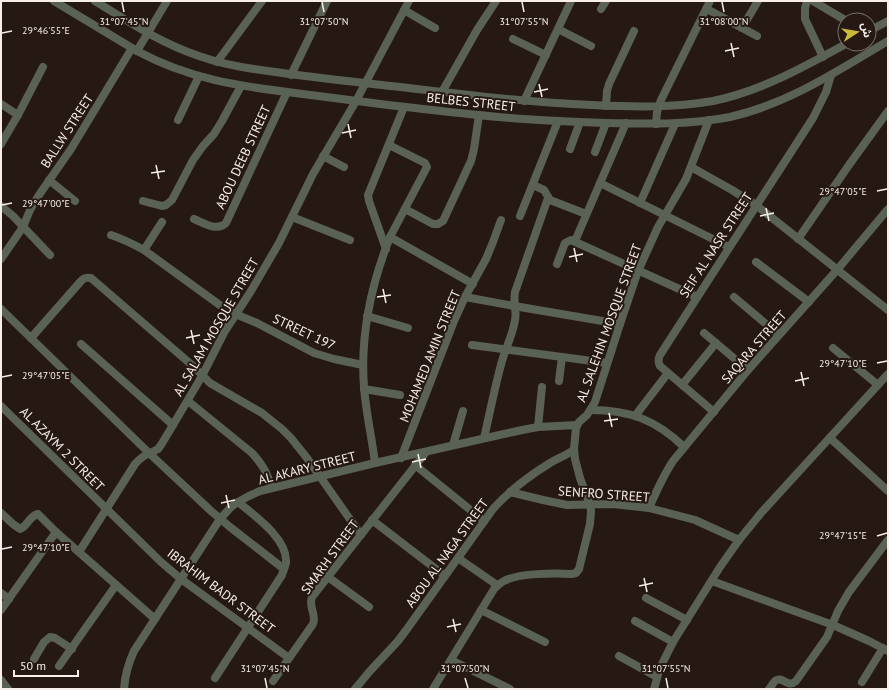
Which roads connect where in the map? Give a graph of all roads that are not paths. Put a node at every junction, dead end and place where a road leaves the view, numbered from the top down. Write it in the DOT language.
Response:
graph roads {
  1 [pos="54,1"];
  2 [pos="95,1"];
  3 [pos="167,1"];
  4 [pos="262,1"];
  5 [pos="327,1"];
  6 [pos="409,1"];
  7 [pos="496,1"];
  8 [pos="571,1"];
  9 [pos="606,1"];
  10 [pos="758,1"];
  11 [pos="808,1"];
  12 [pos="813,1"];
  13 [pos="709,5"];
  14 [pos="601,9"];
  15 [pos="404,10"];
  16 [pos="837,15"];
  17 [pos="888,21"];
  18 [pos="877,27"];
  19 [pos="435,28"];
  20 [pos="742,28"];
  21 [pos="558,29"];
  22 [pos="634,31"];
  23 [pos="148,34"];
  24 [pos="757,36"];
  25 [pos="513,39"];
  26 [pos="888,41"];
  27 [pos="591,46"];
  28 [pos="837,49"];
  29 [pos="135,50"];
  30 [pos="546,55"];
  31 [pos="824,57"];
  32 [pos="217,62"];
  33 [pos="44,67"];
  34 [pos="290,75"];
  35 [pos="831,75"];
  36 [pos="199,76"];
  37 [pos="365,83"];
  38 [pos="241,86"];
  39 [pos="287,92"];
  40 [pos="442,92"];
  41 [pos="524,100"];
  42 [pos="356,101"];
  43 [pos="1,104"];
  44 [pos="606,106"];
  45 [pos="659,106"];
  46 [pos="404,107"];
  47 [pos="888,111"];
  48 [pos="18,115"];
  49 [pos="479,116"];
  50 [pos="178,120"];
  51 [pos="709,120"];
  52 [pos="558,121"];
  53 [pos="580,122"];
  54 [pos="606,123"];
  55 [pos="626,123"];
  56 [pos="656,124"];
  57 [pos="675,124"];
  58 [pos="1,144"];
  59 [pos="389,145"];
  60 [pos="570,149"];
  61 [pos="595,152"];
  62 [pos="323,156"];
  63 [pos="344,167"];
  64 [pos="691,168"];
  65 [pos="49,180"];
  66 [pos="600,183"];
  67 [pos="533,185"];
  68 [pos="548,198"];
  69 [pos="143,201"];
  70 [pos="75,202"];
  71 [pos="640,203"];
  72 [pos="756,205"];
  73 [pos="1,206"];
  74 [pos="405,209"];
  75 [pos="888,209"];
  76 [pos="586,214"];
  77 [pos="665,215"];
  78 [pos="520,216"];
  79 [pos="292,217"];
  80 [pos="194,219"];
  81 [pos="501,220"];
  82 [pos="162,222"];
  83 [pos="23,227"];
  84 [pos="111,235"];
  85 [pos="390,237"];
  86 [pos="798,239"];
  87 [pos="350,240"];
  88 [pos="575,242"];
  89 [pos="729,247"];
  90 [pos="386,249"];
  91 [pos="144,250"];
  92 [pos="50,255"];
  93 [pos="1,259"];
  94 [pos="756,262"];
  95 [pos="556,264"];
  96 [pos="837,270"];
  97 [pos="638,271"];
  98 [pos="473,284"];
  99 [pos="465,297"];
  100 [pos="697,297"];
  101 [pos="734,297"];
  102 [pos="809,302"];
  103 [pos="514,306"];
  104 [pos="1,309"];
  105 [pos="888,310"];
  106 [pos="236,315"];
  107 [pos="367,316"];
  108 [pos="620,324"];
  109 [pos="408,328"];
  110 [pos="704,333"];
  111 [pos="779,335"];
  112 [pos="31,338"];
  113 [pos="716,343"];
  114 [pos="81,344"];
  115 [pos="472,346"];
  116 [pos="833,348"];
  117 [pos="506,350"];
  118 [pos="562,357"];
  119 [pos="607,364"];
  120 [pos="363,365"];
  121 [pos="748,370"];
  122 [pos="668,373"];
  123 [pos="888,374"];
  124 [pos="202,376"];
  125 [pos="558,381"];
  126 [pos="682,385"];
  127 [pos="878,385"];
  128 [pos="542,387"];
  129 [pos="364,389"];
  130 [pos="400,395"];
  131 [pos="188,401"];
  132 [pos="1,406"];
  133 [pos="591,410"];
  134 [pos="463,412"];
  135 [pos="714,412"];
  136 [pos="635,416"];
  137 [pos="173,425"];
  138 [pos="577,425"];
  139 [pos="538,428"];
  140 [pos="484,438"];
  141 [pos="830,438"];
  142 [pos="453,446"];
  143 [pos="684,447"];
  144 [pos="574,449"];
  145 [pos="426,452"];
  146 [pos="149,453"];
  147 [pos="402,458"];
  148 [pos="376,463"];
  149 [pos="415,465"];
  150 [pos="320,476"];
  151 [pos="272,488"];
  152 [pos="510,492"];
  153 [pos="888,492"];
  154 [pos="238,502"];
  155 [pos="590,504"];
  156 [pos="649,508"];
  157 [pos="106,509"];
  158 [pos="1,513"];
  159 [pos="220,519"];
  160 [pos="372,520"];
  161 [pos="484,521"];
  162 [pos="56,532"];
  163 [pos="361,535"];
  164 [pos="739,540"];
  165 [pos="888,540"];
  166 [pos="79,552"];
  167 [pos="458,558"];
  168 [pos="284,568"];
  169 [pos="445,576"];
  170 [pos="328,577"];
  171 [pos="181,579"];
  172 [pos="712,581"];
  173 [pos="116,584"];
  174 [pos="497,585"];
  175 [pos="1,593"];
  176 [pos="646,598"];
  177 [pos="9,599"];
  178 [pos="369,607"];
  179 [pos="1,610"];
  180 [pos="482,610"];
  181 [pos="155,619"];
  182 [pos="687,620"];
  183 [pos="635,621"];
  184 [pos="832,625"];
  185 [pos="247,627"];
  186 [pos="545,642"];
  187 [pos="673,642"];
  188 [pos="72,649"];
  189 [pos="885,650"];
  190 [pos="619,656"];
  191 [pos="289,658"];
  192 [pos="34,659"];
  193 [pos="451,660"];
  194 [pos="60,666"];
  195 [pos="657,677"];
  196 [pos="215,678"];
  197 [pos="1,680"];
  198 [pos="273,681"];
  199 [pos="862,682"];
  200 [pos="791,684"];
  201 [pos="8,689"];
  202 [pos="124,689"];
  203 [pos="356,689"];
  204 [pos="434,689"];
  205 [pos="510,689"];
  206 [pos="654,689"];
  207 [pos="769,689"];
  208 [pos="798,689"];
  1 -- 29 [label="street, BELBES STREET"];
  2 -- 23 [label="street, BELBES STREET"];
  3 -- 23 [label="street, BALLW STREET"];
  4 -- 32 [label="street"];
  5 -- 34 [label="street"];
  6 -- 15 [label="street, AL SALAM MOSQUE STREET"];
  7 -- 40 [label="street"];
  8 -- 21 [label="street"];
  9 -- 14 [label="street"];
  10 -- 20 [label="street"];
  11 -- 31 [label="street"];
  12 -- 16 [label="street"];
  13 -- 20 [label="street"];
  13 -- 45 [label="street"];
  15 -- 19 [label="street"];
  15 -- 37 [label="street, AL SALAM MOSQUE STREET"];
  17 -- 18 [label="street"];
  20 -- 24 [label="street"];
  21 -- 27 [label="street"];
  21 -- 30 [label="street"];
  22 -- 44 [label="street"];
  23 -- 29 [label="street, BALLW STREET"];
  23 -- 32 [label="street, BELBES STREET"];
  25 -- 30 [label="street"];
  26 -- 35 [label="street, BELBES STREET"];
  28 -- 31 [label="street, BELBES STREET"];
  29 -- 36 [label="street, BELBES STREET"];
  29 -- 65 [label="street, BALLW STREET"];
  30 -- 41 [label="street"];
  31 -- 45 [label="street, BELBES STREET"];
  32 -- 34 [label="street, BELBES STREET"];
  33 -- 48 [label="street"];
  34 -- 37 [label="street, BELBES STREET"];
  35 -- 51 [label="street, BELBES STREET"];
  35 -- 72 [label="street, SEIF AL NASR STREET"];
  36 -- 38 [label="street, BELBES STREET"];
  36 -- 50 [label="street"];
  37 -- 40 [label="street, BELBES STREET"];
  37 -- 42 [label="street, AL SALAM MOSQUE STREET"];
  38 -- 39 [label="street, BELBES STREET"];
  38 -- 69 [label="street"];
  39 -- 42 [label="street, BELBES STREET"];
  39 -- 80 [label="street, ABOU DEEB STREET"];
  40 -- 41 [label="street, BELBES STREET"];
  41 -- 44 [label="street, BELBES STREET"];
  42 -- 46 [label="street, BELBES STREET"];
  42 -- 62 [label="street, AL SALAM MOSQUE STREET"];
  43 -- 48 [label="street"];
  44 -- 45 [label="street, BELBES STREET"];
  45 -- 56 [label="street"];
  46 -- 49 [label="street, BELBES STREET"];
  46 -- 59 [label="street"];
  47 -- 86 [label="street"];
  48 -- 58 [label="street"];
  49 -- 52 [label="street, BELBES STREET"];
  49 -- 74 [label="street"];
  51 -- 57 [label="street, BELBES STREET"];
  51 -- 64 [label="street, AL SALEHIN MOSQUE STREET"];
  52 -- 53 [label="street, BELBES STREET"];
  52 -- 67 [label="street"];
  53 -- 54 [label="street, BELBES STREET"];
  53 -- 60 [label="street"];
  54 -- 55 [label="street, BELBES STREET"];
  54 -- 61 [label="street"];
  55 -- 56 [label="street, BELBES STREET"];
  55 -- 66 [label="street"];
  56 -- 57 [label="street, BELBES STREET"];
  57 -- 71 [label="street"];
  59 -- 74 [label="street"];
  59 -- 90 [label="street"];
  62 -- 63 [label="street"];
  62 -- 79 [label="street, AL SALAM MOSQUE STREET"];
  64 -- 72 [label="street"];
  64 -- 77 [label="street, AL SALEHIN MOSQUE STREET"];
  65 -- 70 [label="street"];
  65 -- 83 [label="street, BALLW STREET"];
  66 -- 71 [label="street"];
  66 -- 76 [label="street"];
  67 -- 68 [label="street"];
  67 -- 78 [label="street"];
  68 -- 76 [label="street"];
  68 -- 103 [label="street"];
  71 -- 77 [label="street"];
  72 -- 86 [label="street"];
  72 -- 89 [label="street, SEIF AL NASR STREET"];
  73 -- 83 [label="street"];
  74 -- 85 [label="street"];
  75 -- 96 [label="street, SAQARA STREET"];
  76 -- 88 [label="street"];
  77 -- 89 [label="street"];
  77 -- 97 [label="street, AL SALEHIN MOSQUE STREET"];
  79 -- 87 [label="street"];
  79 -- 106 [label="street, AL SALAM MOSQUE STREET"];
  81 -- 98 [label="street, MOHAMED AMIN STREET"];
  82 -- 91 [label="street"];
  83 -- 92 [label="street"];
  83 -- 93 [label="street, BALLW STREET"];
  84 -- 91 [label="street, STREET 197"];
  85 -- 90 [label="street"];
  85 -- 98 [label="street"];
  86 -- 96 [label="street"];
  88 -- 95 [label="street"];
  88 -- 97 [label="street"];
  89 -- 100 [label="street, SEIF AL NASR STREET"];
  90 -- 107 [label="street"];
  91 -- 106 [label="street, STREET 197"];
  94 -- 102 [label="street"];
  96 -- 102 [label="street, SAQARA STREET"];
  96 -- 105 [label="street"];
  97 -- 100 [label="street"];
  97 -- 108 [label="street, AL SALEHIN MOSQUE STREET"];
  98 -- 99 [label="street, MOHAMED AMIN STREET"];
  99 -- 103 [label="street"];
  99 -- 147 [label="street, MOHAMED AMIN STREET"];
  100 -- 122 [label="street, SEIF AL NASR STREET"];
  101 -- 111 [label="street"];
  102 -- 111 [label="street, SAQARA STREET"];
  103 -- 108 [label="street"];
  103 -- 117 [label="street"];
  104 -- 112 [label="street"];
  106 -- 120 [label="street, STREET 197"];
  106 -- 124 [label="street, AL SALAM MOSQUE STREET"];
  107 -- 109 [label="street"];
  107 -- 120 [label="street"];
  108 -- 119 [label="street, AL SALEHIN MOSQUE STREET"];
  110 -- 113 [label="street"];
  111 -- 121 [label="street, SAQARA STREET"];
  112 -- 124 [label="street"];
  112 -- 146 [label="street"];
  113 -- 121 [label="street"];
  113 -- 126 [label="street"];
  114 -- 137 [label="street"];
  115 -- 117 [label="street"];
  116 -- 127 [label="street"];
  117 -- 118 [label="street"];
  117 -- 140 [label="street"];
  118 -- 119 [label="street"];
  118 -- 125 [label="street"];
  119 -- 133 [label="street, AL SALEHIN MOSQUE STREET"];
  120 -- 129 [label="street"];
  121 -- 135 [label="street, SAQARA STREET"];
  122 -- 126 [label="street, SEIF AL NASR STREET"];
  122 -- 136 [label="street"];
  123 -- 127 [label="street"];
  124 -- 131 [label="street, AL SALAM MOSQUE STREET"];
  124 -- 150 [label="street"];
  126 -- 135 [label="street, SEIF AL NASR STREET"];
  127 -- 141 [label="street"];
  128 -- 139 [label="street"];
  129 -- 130 [label="street"];
  129 -- 148 [label="street"];
  131 -- 137 [label="street, AL SALAM MOSQUE STREET"];
  131 -- 151 [label="street"];
  132 -- 157 [label="street, AL AZAYM 2 STREET"];
  133 -- 136 [label="street"];
  133 -- 138 [label="street, AL SALEHIN MOSQUE STREET"];
  134 -- 142 [label="street"];
  135 -- 143 [label="street, SAQARA STREET"];
  136 -- 143 [label="street"];
  137 -- 146 [label="street, AL SALAM MOSQUE STREET"];
  138 -- 139 [label="street, AL AKARY STREET"];
  138 -- 144 [label="street"];
  139 -- 140 [label="street, AL AKARY STREET"];
  140 -- 142 [label="street, AL AKARY STREET"];
  141 -- 153 [label="street"];
  141 -- 164 [label="street"];
  142 -- 145 [label="street, AL AKARY STREET"];
  143 -- 156 [label="street, SAQARA STREET"];
  144 -- 152 [label="street, ABOU AL NAGA STREET"];
  144 -- 155 [label="street"];
  145 -- 147 [label="street, AL AKARY STREET"];
  145 -- 149 [label="street, SMARH STREET"];
  146 -- 157 [label="street, AL SALAM MOSQUE STREET"];
  146 -- 159 [label="street"];
  147 -- 148 [label="street, AL AKARY STREET"];
  148 -- 150 [label="street, AL AKARY STREET"];
  149 -- 160 [label="street, SMARH STREET"];
  149 -- 161 [label="street"];
  150 -- 151 [label="street, AL AKARY STREET"];
  150 -- 163 [label="street"];
  151 -- 154 [label="street, AL AKARY STREET"];
  152 -- 155 [label="street, SENFRO STREET"];
  152 -- 161 [label="street, ABOU AL NAGA STREET"];
  154 -- 159 [label="street, AL AKARY STREET"];
  154 -- 168 [label="street"];
  155 -- 156 [label="street, SENFRO STREET"];
  155 -- 174 [label="street"];
  156 -- 164 [label="street, SENFRO STREET"];
  157 -- 166 [label="street, AL SALAM MOSQUE STREET"];
  157 -- 171 [label="street, IBRAHIM BADR STREET"];
  158 -- 162 [label="street"];
  159 -- 168 [label="street"];
  159 -- 171 [label="street, AL AKARY STREET"];
  160 -- 163 [label="street, SMARH STREET"];
  160 -- 169 [label="street"];
  161 -- 167 [label="street, ABOU AL NAGA STREET"];
  162 -- 166 [label="street"];
  162 -- 177 [label="street"];
  163 -- 170 [label="street, SMARH STREET"];
  164 -- 172 [label="street"];
  165 -- 184 [label="street"];
  166 -- 173 [label="street"];
  167 -- 169 [label="street, ABOU AL NAGA STREET"];
  167 -- 174 [label="street"];
  168 -- 185 [label="street"];
  169 -- 203 [label="street, ABOU AL NAGA STREET"];
  170 -- 178 [label="street"];
  170 -- 191 [label="street, SMARH STREET"];
  171 -- 181 [label="street, AL AKARY STREET"];
  171 -- 185 [label="street, IBRAHIM BADR STREET"];
  172 -- 182 [label="street"];
  172 -- 184 [label="street"];
  173 -- 181 [label="street"];
  173 -- 188 [label="street"];
  174 -- 180 [label="street"];
  175 -- 177 [label="street"];
  176 -- 182 [label="street"];
  177 -- 179 [label="street"];
  180 -- 186 [label="street"];
  180 -- 193 [label="street"];
  181 -- 202 [label="street, AL AKARY STREET"];
  182 -- 187 [label="street"];
  183 -- 187 [label="street"];
  184 -- 189 [label="street"];
  184 -- 200 [label="street"];
  185 -- 191 [label="street, IBRAHIM BADR STREET"];
  185 -- 196 [label="street"];
  187 -- 195 [label="street"];
  188 -- 192 [label="street"];
  188 -- 194 [label="street"];
  189 -- 199 [label="street"];
  190 -- 195 [label="street"];
  191 -- 198 [label="street, SMARH STREET"];
  193 -- 204 [label="street"];
  193 -- 205 [label="street"];
  195 -- 206 [label="street"];
  197 -- 201 [label="street"];
  200 -- 207 [label="street"];
  200 -- 208 [label="street"];
}
